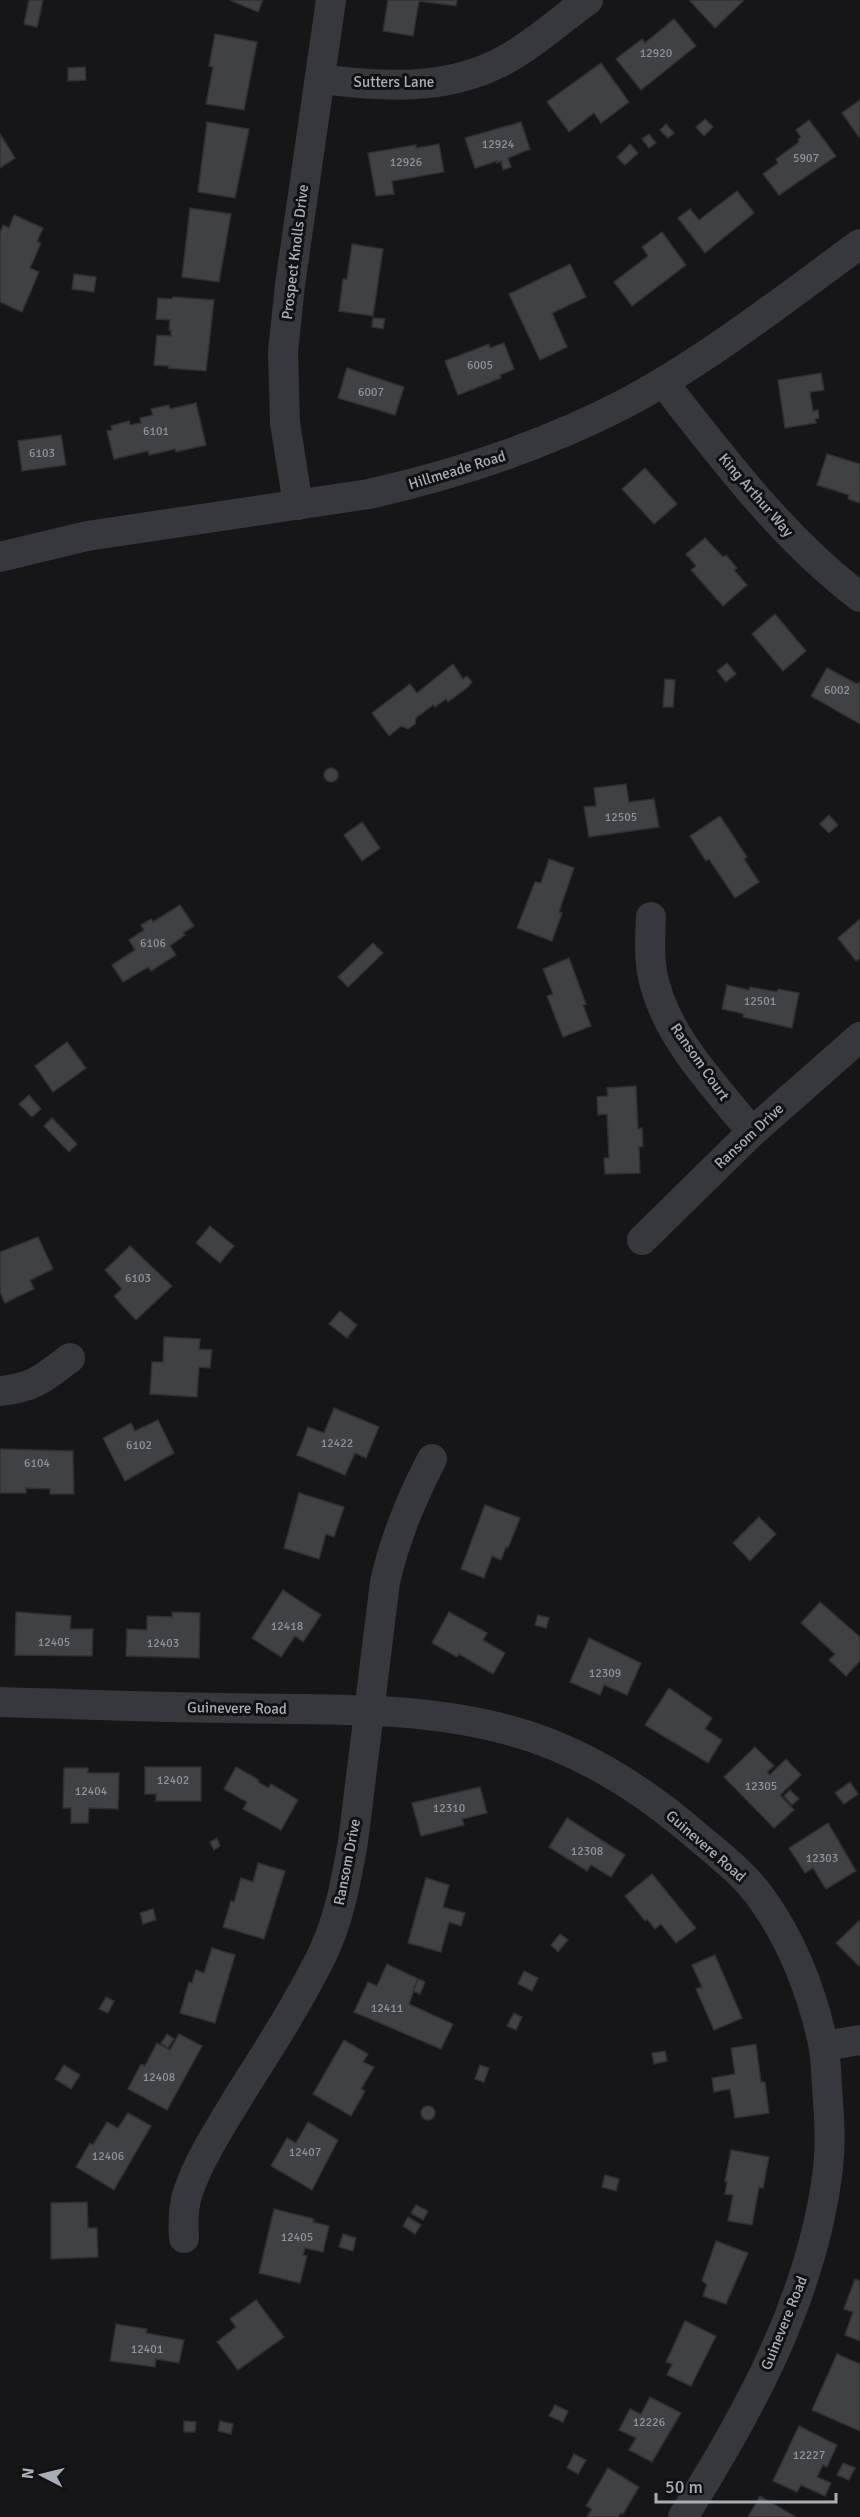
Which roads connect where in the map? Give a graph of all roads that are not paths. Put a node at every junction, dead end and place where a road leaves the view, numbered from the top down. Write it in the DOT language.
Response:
graph roads {
  1 [pos="331,0"];
  2 [pos="588,0"];
  3 [pos="321,79"];
  4 [pos="860,244"];
  5 [pos="663,382"];
  6 [pos="298,505"];
  7 [pos="0,557"];
  8 [pos="860,597"];
  9 [pos="651,917"];
  10 [pos="860,1037"];
  11 [pos="752,1132"];
  12 [pos="642,1240"];
  13 [pos="70,1358"];
  14 [pos="0,1391"];
  15 [pos="432,1459"];
  16 [pos="0,1702"];
  17 [pos="371,1710"];
  18 [pos="860,2040"];
  19 [pos="824,2046"];
  20 [pos="184,2238"];
  21 [pos="683,2517"];
  1 -- 3 [label="street, Prospect Knolls Drive"];
  2 -- 3 [label="street, Sutters Lane"];
  3 -- 6 [label="street, Prospect Knolls Drive"];
  4 -- 5 [label="street, Hillmeade Road"];
  5 -- 6 [label="street, Hillmeade Road"];
  5 -- 8 [label="street, King Arthur Way"];
  6 -- 7 [label="street, Hillmeade Road"];
  9 -- 11 [label="street, Ransom Court"];
  10 -- 11 [label="street, Ransom Drive"];
  11 -- 12 [label="street, Ransom Drive"];
  13 -- 14 [label="street"];
  15 -- 17 [label="street, Ransom Drive"];
  16 -- 17 [label="street, Guinevere Road"];
  17 -- 19 [label="street, Guinevere Road"];
  17 -- 20 [label="street, Ransom Drive"];
  18 -- 19 [label="street"];
  19 -- 21 [label="street, Guinevere Road"];
}
